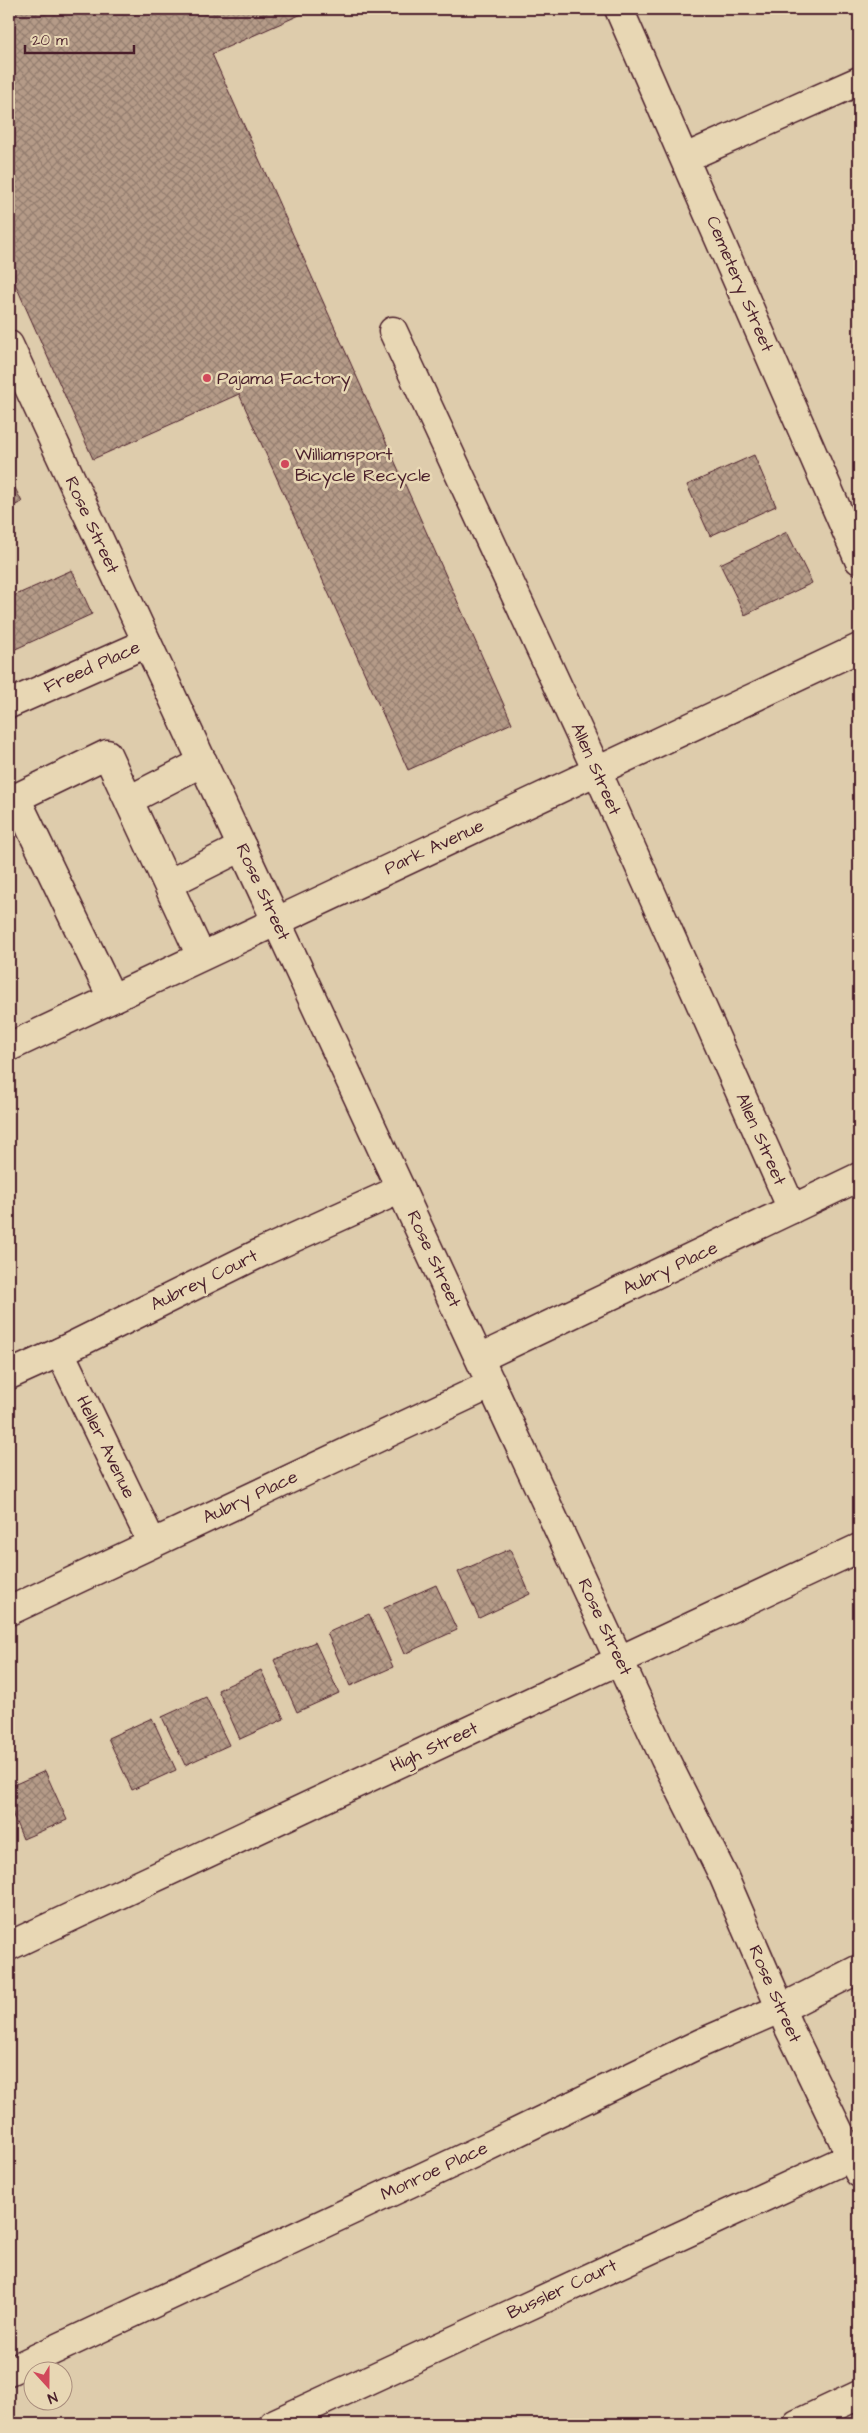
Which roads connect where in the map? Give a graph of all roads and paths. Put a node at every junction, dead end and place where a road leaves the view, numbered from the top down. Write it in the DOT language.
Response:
graph roads {
  1 [pos="619,9"];
  2 [pos="859,81"];
  3 [pos="685,158"];
  4 [pos="393,332"];
  5 [pos="9,345"];
  6 [pos="15,373"];
  7 [pos="859,560"];
  8 [pos="147,643"];
  9 [pos="859,648"];
  10 [pos="9,704"];
  11 [pos="203,762"];
  12 [pos="597,771"];
  13 [pos="12,791"];
  14 [pos="129,800"];
  15 [pos="242,846"];
  16 [pos="168,884"];
  17 [pos="277,921"];
  18 [pos="201,956"];
  19 [pos="112,998"];
  20 [pos="9,1047"];
  21 [pos="859,1178"];
  22 [pos="401,1189"];
  23 [pos="792,1209"];
  24 [pos="60,1352"];
  25 [pos="480,1358"];
  26 [pos="9,1375"];
  27 [pos="492,1384"];
  28 [pos="152,1543"];
  29 [pos="859,1548"];
  30 [pos="9,1611"];
  31 [pos="620,1660"];
  32 [pos="9,1946"];
  33 [pos="859,1969"];
  34 [pos="782,2008"];
  35 [pos="853,2151"];
  36 [pos="9,2371"];
  37 [pos="859,2395"];
  38 [pos="273,2424"];
  39 [pos="797,2424"];
  1 -- 3 [label="street, Cemetery Street"];
  2 -- 3 [label="street"];
  3 -- 7 [label="street, Cemetery Street"];
  4 -- 12 [label="street, Allen Street"];
  5 -- 6 [label="street, Rose Street"];
  6 -- 8 [label="street, Rose Street"];
  8 -- 10 [label="street, Freed Place"];
  8 -- 11 [label="street, Rose Street"];
  9 -- 12 [label="street, Park Avenue"];
  11 -- 14 [label="street"];
  11 -- 15 [label="street, Rose Street"];
  12 -- 17 [label="street, Park Avenue"];
  12 -- 23 [label="street, Allen Street"];
  13 -- 14 [label="street"];
  13 -- 19 [label="street"];
  14 -- 16 [label="street"];
  15 -- 16 [label="street"];
  15 -- 17 [label="street, Rose Street"];
  16 -- 18 [label="street"];
  17 -- 18 [label="street, Park Avenue"];
  17 -- 22 [label="street, Rose Street"];
  18 -- 19 [label="street, Park Avenue"];
  19 -- 20 [label="street, Park Avenue"];
  21 -- 23 [label="street, Aubry Place"];
  22 -- 24 [label="street, Aubrey Court"];
  22 -- 25 [label="street, Rose Street"];
  23 -- 25 [label="street, Aubry Place"];
  24 -- 26 [label="street, Aubrey Court"];
  24 -- 28 [label="street, Heller Avenue"];
  25 -- 27 [label="street, Rose Street"];
  27 -- 28 [label="street, Aubry Place"];
  27 -- 31 [label="street, Rose Street"];
  28 -- 30 [label="street, Aubry Place"];
  29 -- 31 [label="street, High Street"];
  31 -- 32 [label="street, High Street"];
  31 -- 34 [label="street, Rose Street"];
  33 -- 34 [label="street, Monroe Place"];
  34 -- 35 [label="street, Rose Street"];
  34 -- 36 [label="street, Monroe Place"];
  35 -- 38 [label="street, Bussler Court"];
  37 -- 39 [label="street"];
}
